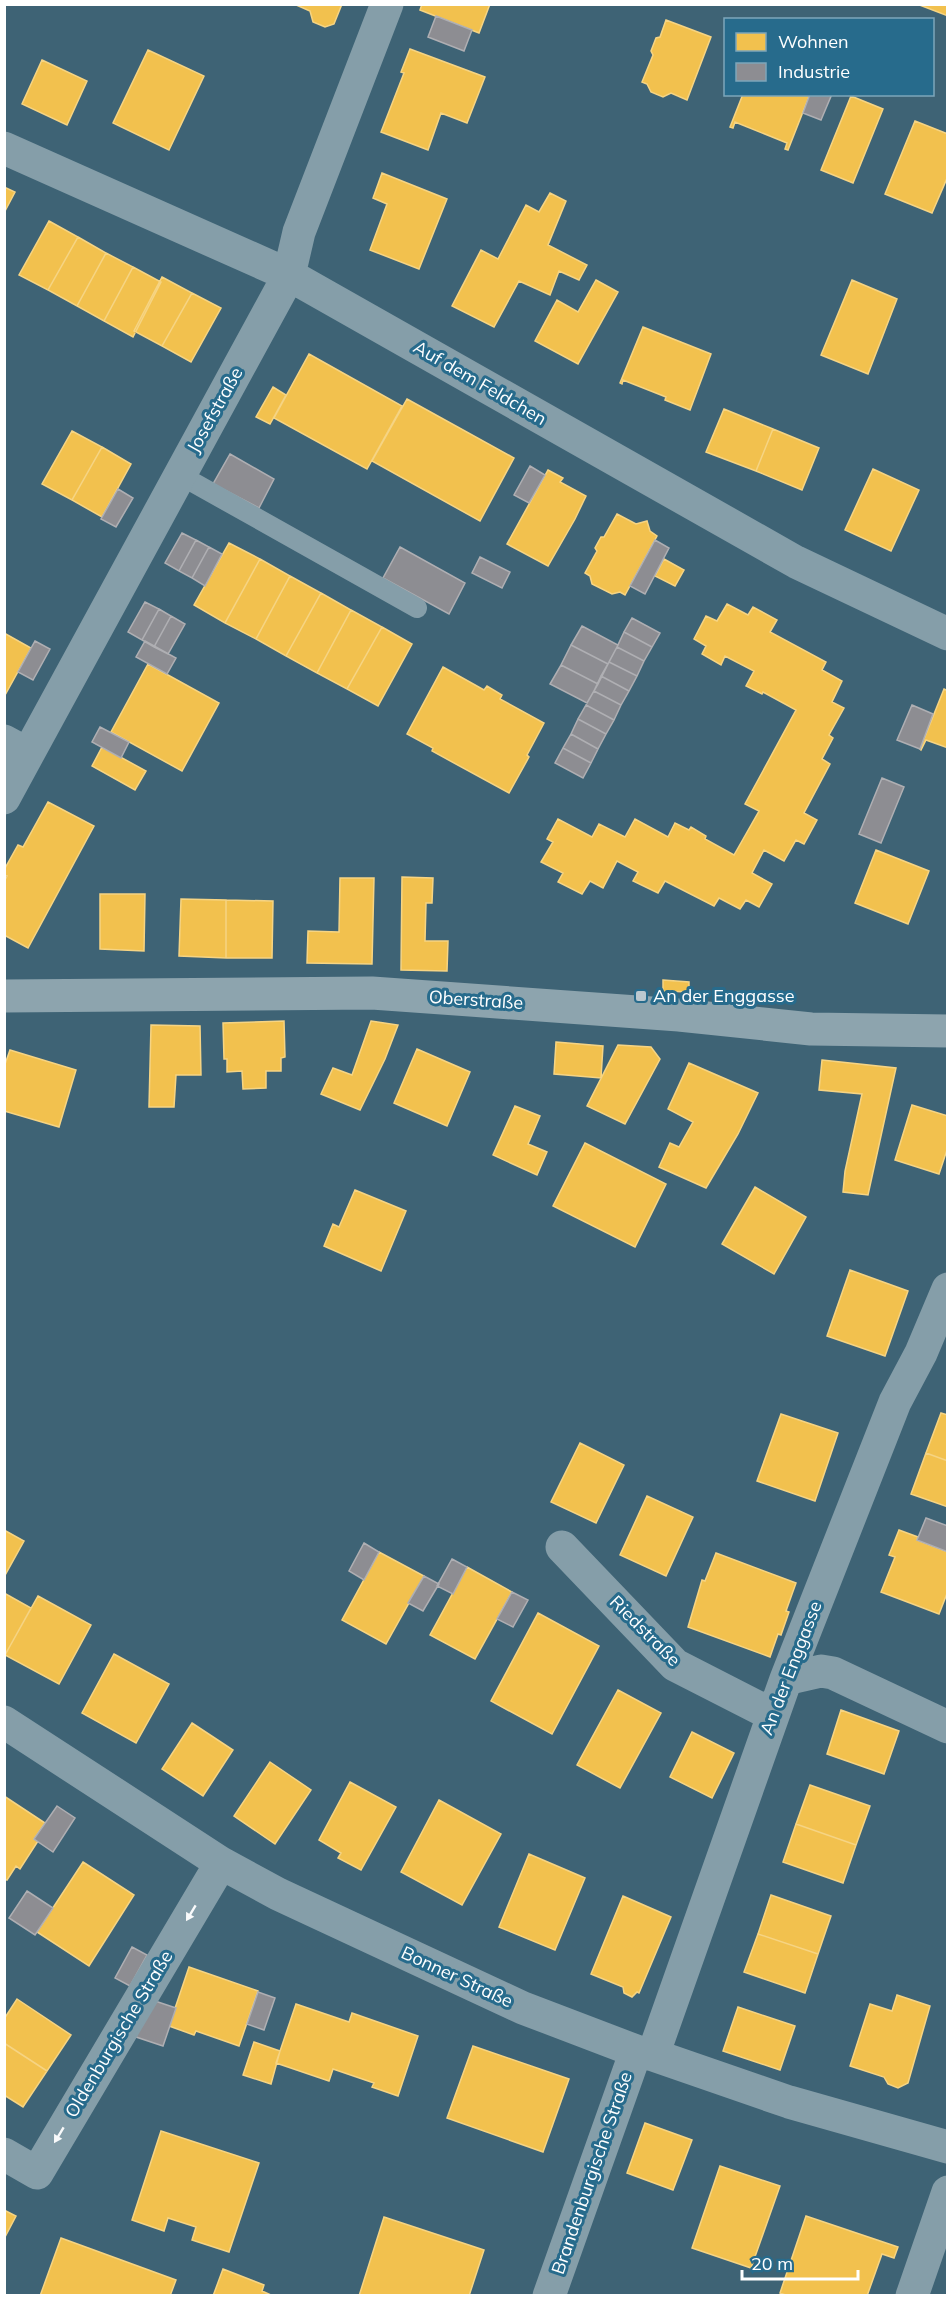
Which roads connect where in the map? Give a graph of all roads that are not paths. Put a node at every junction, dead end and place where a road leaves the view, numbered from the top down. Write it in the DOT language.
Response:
graph roads {
  1 [pos="387,4"];
  2 [pos="4,148"];
  3 [pos="289,275"];
  4 [pos="180,475"];
  5 [pos="417,608"];
  6 [pos="948,634"];
  7 [pos="16,748"];
  8 [pos="4,798"];
  9 [pos="4,996"];
  10 [pos="948,1031"];
  11 [pos="948,1289"];
  12 [pos="561,1547"];
  13 [pos="786,1679"];
  14 [pos="772,1715"];
  15 [pos="4,1722"];
  16 [pos="948,1727"];
  17 [pos="221,1863"];
  18 [pos="644,2053"];
  19 [pos="948,2148"];
  20 [pos="4,2154"];
  21 [pos="948,2192"];
  22 [pos="549,2295"];
  23 [pos="912,2295"];
  1 -- 3 [label="street, Josefstraße"];
  2 -- 3 [label="street, Auf dem Feldchen"];
  3 -- 4 [label="street, Josefstraße"];
  3 -- 6 [label="street, Auf dem Feldchen"];
  4 -- 5 [label="lane"];
  4 -- 7 [label="street, Josefstraße"];
  7 -- 8 [label="street, Josefstraße"];
  9 -- 10 [label="street, Oberstraße"];
  11 -- 13 [label="street, An der Enggasse"];
  12 -- 14 [label="street, Riedstraße"];
  13 -- 14 [label="street, An der Enggasse"];
  13 -- 16 [label="street"];
  14 -- 18 [label="street, An der Enggasse"];
  15 -- 17 [label="street, Bonner Straße"];
  17 -- 18 [label="street, Bonner Straße"];
  17 -- 20 [label="street, Oldenburgische Straße, one-way"];
  18 -- 19 [label="street, Bonner Straße"];
  18 -- 22 [label="street, Brandenburgische Straße"];
  21 -- 23 [label="street"];
}
